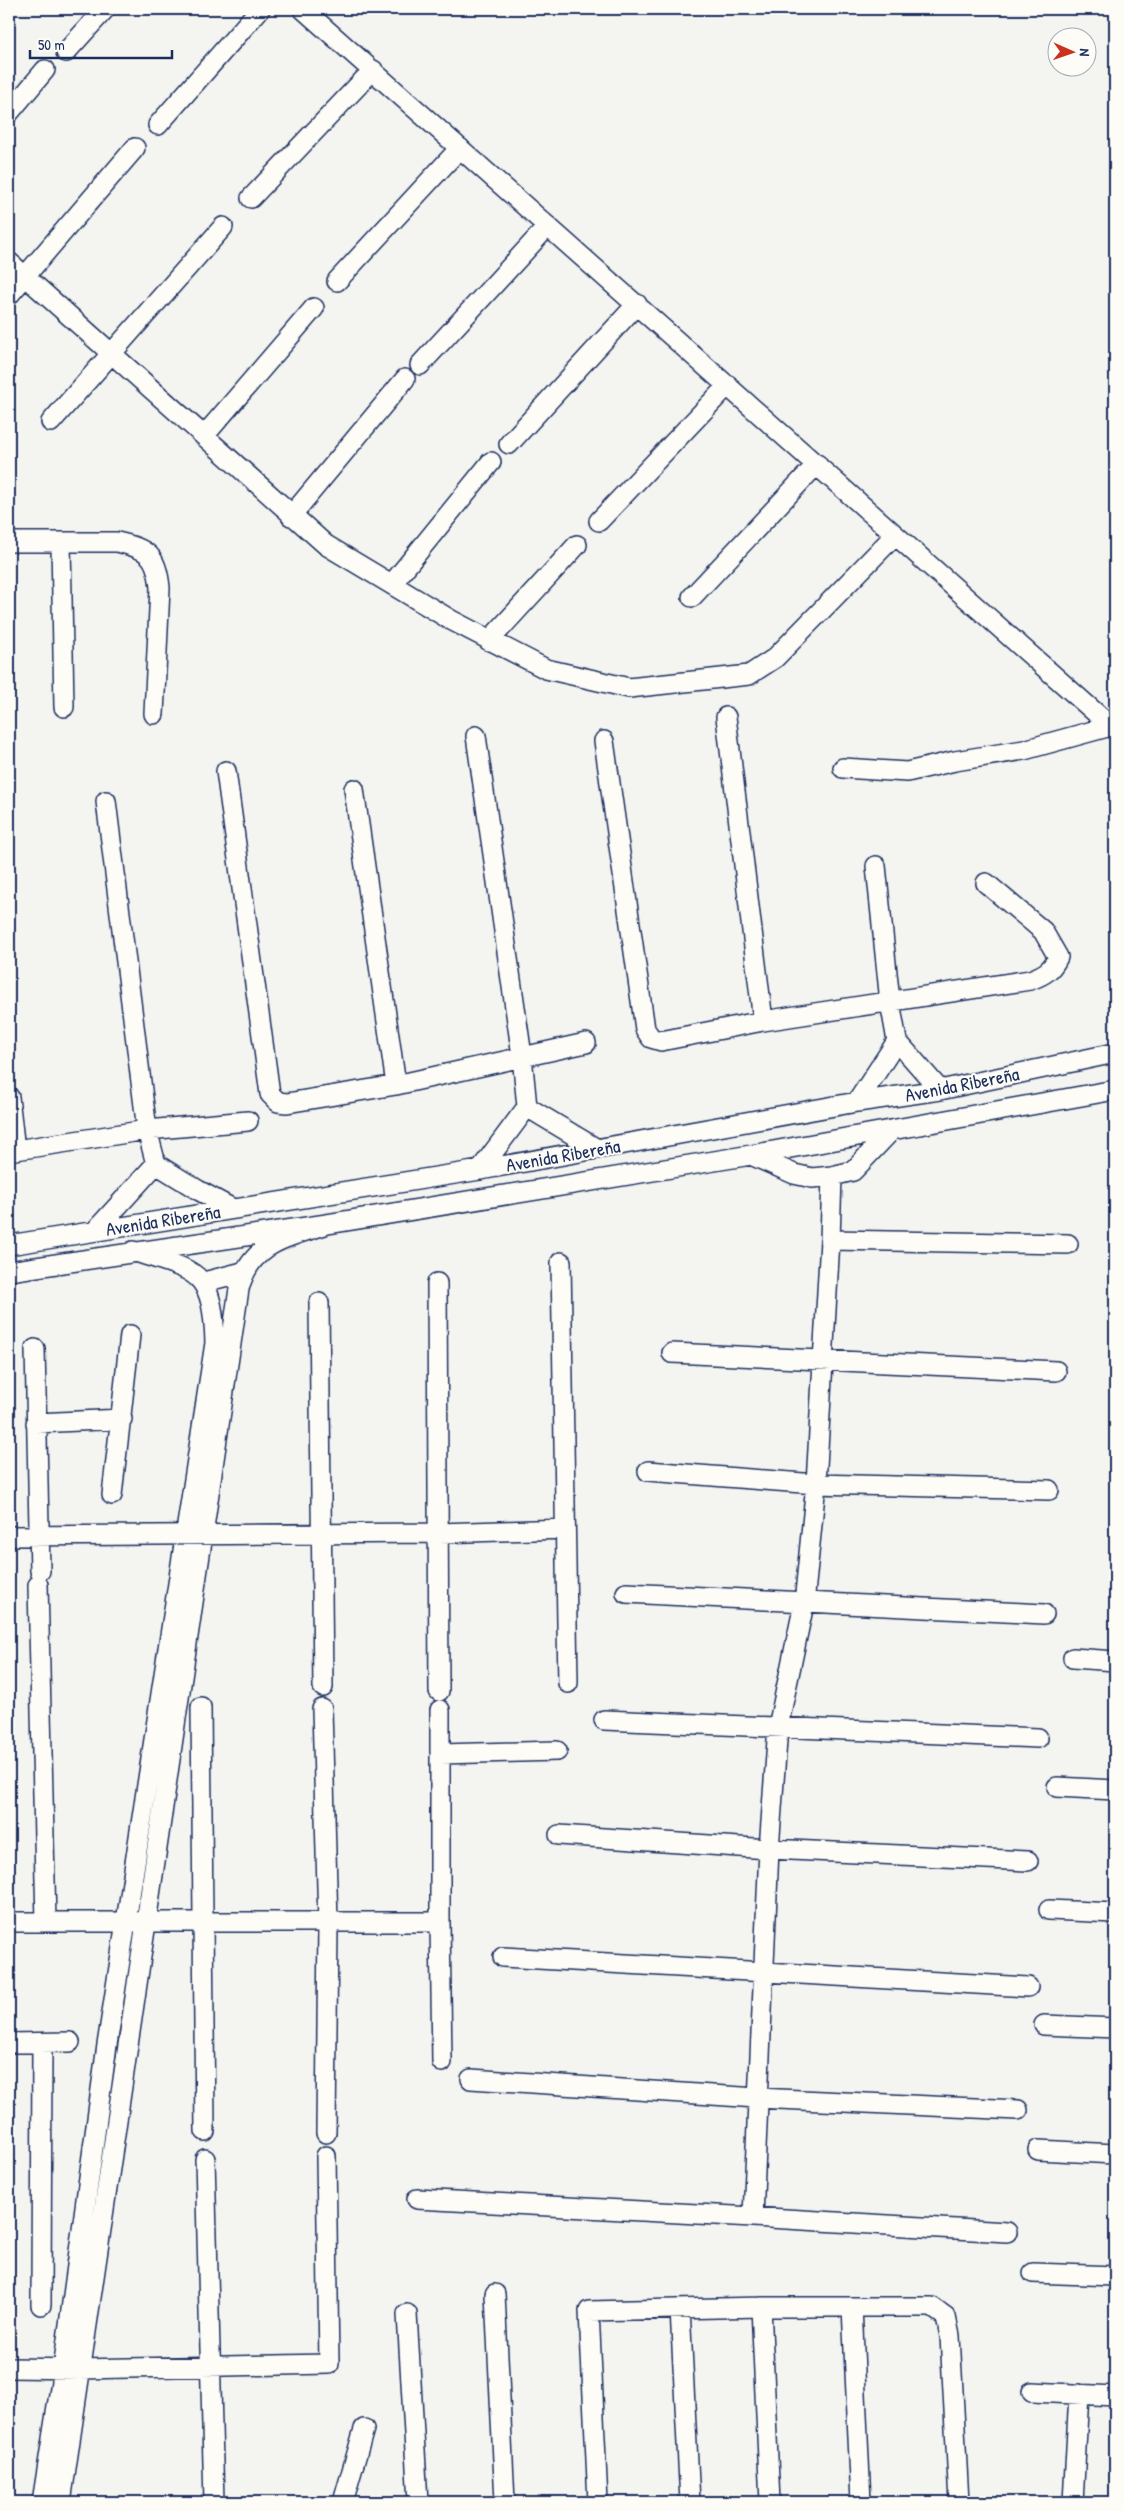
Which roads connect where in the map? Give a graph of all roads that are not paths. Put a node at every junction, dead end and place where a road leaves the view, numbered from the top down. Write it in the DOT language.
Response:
graph roads {
  1 [pos="104,9"];
  2 [pos="260,9"];
  3 [pos="303,9"];
  4 [pos="66,52"];
  5 [pos="45,70"];
  6 [pos="373,70"];
  7 [pos="9,113"];
  8 [pos="158,125"];
  9 [pos="135,148"];
  10 [pos="460,148"];
  11 [pos="251,198"];
  12 [pos="548,226"];
  13 [pos="224,227"];
  14 [pos="9,262"];
  15 [pos="25,276"];
  16 [pos="337,281"];
  17 [pos="9,294"];
  18 [pos="637,304"];
  19 [pos="314,308"];
  20 [pos="112,353"];
  21 [pos="420,365"];
  22 [pos="405,379"];
  23 [pos="728,384"];
  24 [pos="51,422"];
  25 [pos="204,436"];
  26 [pos="509,444"];
  27 [pos="491,462"];
  28 [pos="817,464"];
  29 [pos="291,516"];
  30 [pos="599,521"];
  31 [pos="894,535"];
  32 [pos="9,542"];
  33 [pos="61,542"];
  34 [pos="578,545"];
  35 [pos="392,584"];
  36 [pos="692,598"];
  37 [pos="489,641"];
  38 [pos="64,707"];
  39 [pos="154,714"];
  40 [pos="726,717"];
  41 [pos="1113,728"];
  42 [pos="476,736"];
  43 [pos="604,741"];
  44 [pos="843,768"];
  45 [pos="226,771"];
  46 [pos="354,789"];
  47 [pos="106,801"];
  48 [pos="876,866"];
  49 [pos="986,883"];
  50 [pos="890,1002"];
  51 [pos="763,1021"];
  52 [pos="897,1041"];
  53 [pos="586,1043"];
  54 [pos="1115,1053"];
  55 [pos="522,1056"];
  56 [pos="396,1084"];
  57 [pos="940,1090"];
  58 [pos="1115,1090"];
  59 [pos="9,1098"];
  60 [pos="857,1102"];
  61 [pos="526,1107"];
  62 [pos="248,1121"];
  63 [pos="147,1130"];
  64 [pos="892,1130"];
  65 [pos="597,1149"];
  66 [pos="12,1150"];
  67 [pos="751,1155"];
  68 [pos="156,1164"];
  69 [pos="480,1170"];
  70 [pos="832,1176"];
  71 [pos="234,1209"];
  72 [pos="327,1224"];
  73 [pos="95,1231"];
  74 [pos="830,1240"];
  75 [pos="1068,1244"];
  76 [pos="9,1245"];
  77 [pos="133,1251"];
  78 [pos="561,1262"];
  79 [pos="9,1271"];
  80 [pos="243,1272"];
  81 [pos="204,1282"];
  82 [pos="436,1283"];
  83 [pos="319,1303"];
  84 [pos="130,1335"];
  85 [pos="35,1349"];
  86 [pos="672,1354"];
  87 [pos="825,1361"];
  88 [pos="1056,1371"];
  89 [pos="122,1419"];
  90 [pos="36,1423"];
  91 [pos="648,1471"];
  92 [pos="816,1484"];
  93 [pos="1049,1490"];
  94 [pos="112,1495"];
  95 [pos="565,1528"];
  96 [pos="320,1533"];
  97 [pos="439,1533"];
  98 [pos="9,1536"];
  99 [pos="40,1536"];
  100 [pos="193,1536"];
  101 [pos="626,1593"];
  102 [pos="804,1604"];
  103 [pos="1044,1614"];
  104 [pos="1073,1658"];
  105 [pos="1115,1661"];
  106 [pos="568,1683"];
  107 [pos="323,1687"];
  108 [pos="439,1691"];
  109 [pos="201,1707"];
  110 [pos="322,1710"];
  111 [pos="440,1710"];
  112 [pos="604,1720"];
  113 [pos="778,1727"];
  114 [pos="1038,1738"];
  115 [pos="557,1751"];
  116 [pos="440,1754"];
  117 [pos="1057,1787"];
  118 [pos="1115,1790"];
  119 [pos="559,1835"];
  120 [pos="769,1849"];
  121 [pos="1028,1861"];
  122 [pos="1049,1910"];
  123 [pos="1115,1913"];
  124 [pos="9,1922"];
  125 [pos="46,1922"];
  126 [pos="136,1922"];
  127 [pos="440,1922"];
  128 [pos="328,1923"];
  129 [pos="202,1924"];
  130 [pos="502,1957"];
  131 [pos="764,1973"];
  132 [pos="1028,1988"];
  133 [pos="1044,2025"];
  134 [pos="1115,2028"];
  135 [pos="70,2042"];
  136 [pos="9,2043"];
  137 [pos="42,2043"];
  138 [pos="442,2062"];
  139 [pos="471,2079"];
  140 [pos="757,2098"];
  141 [pos="1018,2110"];
  142 [pos="205,2131"];
  143 [pos="326,2133"];
  144 [pos="1038,2150"];
  145 [pos="1115,2154"];
  146 [pos="326,2156"];
  147 [pos="205,2159"];
  148 [pos="417,2199"];
  149 [pos="752,2218"];
  150 [pos="1007,2232"];
  151 [pos="1034,2273"];
  152 [pos="1115,2276"];
  153 [pos="494,2294"];
  154 [pos="41,2305"];
  155 [pos="852,2307"];
  156 [pos="761,2308"];
  157 [pos="680,2309"];
  158 [pos="406,2314"];
  159 [pos="211,2367"];
  160 [pos="9,2368"];
  161 [pos="71,2369"];
  162 [pos="1032,2392"];
  163 [pos="1079,2394"];
  164 [pos="1115,2396"];
  165 [pos="364,2429"];
  166 [pos="42,2502"];
  167 [pos="61,2502"];
  168 [pos="214,2502"];
  169 [pos="343,2502"];
  170 [pos="418,2502"];
  171 [pos="505,2502"];
  172 [pos="598,2502"];
  173 [pos="690,2502"];
  174 [pos="770,2502"];
  175 [pos="861,2502"];
  176 [pos="959,2502"];
  177 [pos="1073,2502"];
  1 -- 4 [label="street"];
  2 -- 8 [label="street"];
  3 -- 6 [label="street"];
  5 -- 7 [label="street"];
  6 -- 10 [label="street"];
  6 -- 11 [label="street"];
  9 -- 15 [label="street"];
  10 -- 12 [label="street"];
  10 -- 16 [label="street"];
  12 -- 18 [label="street"];
  12 -- 21 [label="street"];
  13 -- 20 [label="street"];
  14 -- 15 [label="street"];
  15 -- 17 [label="street"];
  15 -- 20 [label="street"];
  18 -- 23 [label="street"];
  18 -- 26 [label="street"];
  19 -- 25 [label="street"];
  20 -- 24 [label="street"];
  20 -- 25 [label="street"];
  22 -- 29 [label="street"];
  23 -- 28 [label="street"];
  23 -- 30 [label="street"];
  25 -- 29 [label="street"];
  27 -- 35 [label="street"];
  28 -- 31 [label="street"];
  28 -- 36 [label="street"];
  29 -- 35 [label="street"];
  31 -- 37 [label="street"];
  31 -- 41 [label="street"];
  32 -- 33 [label="street"];
  33 -- 38 [label="street"];
  33 -- 39 [label="street"];
  34 -- 37 [label="street"];
  35 -- 37 [label="street"];
  40 -- 51 [label="street"];
  41 -- 44 [label="street"];
  42 -- 55 [label="street"];
  43 -- 51 [label="street"];
  45 -- 56 [label="street"];
  46 -- 56 [label="street"];
  47 -- 63 [label="street"];
  48 -- 50 [label="street"];
  49 -- 50 [label="street"];
  50 -- 51 [label="street"];
  50 -- 52 [label="street"];
  52 -- 57 [label="street"];
  52 -- 60 [label="street"];
  53 -- 55 [label="street"];
  54 -- 57 [label="street, Avenida Ribereña"];
  55 -- 56 [label="street"];
  55 -- 61 [label="street"];
  57 -- 60 [label="street, Avenida Ribereña"];
  58 -- 64 [label="street, Avenida Ribereña"];
  59 -- 66 [label="street"];
  60 -- 65 [label="street, Avenida Ribereña"];
  61 -- 65 [label="street"];
  61 -- 69 [label="street"];
  62 -- 63 [label="street"];
  63 -- 66 [label="street"];
  63 -- 68 [label="street"];
  64 -- 67 [label="street, Avenida Ribereña"];
  64 -- 70 [label="street"];
  65 -- 69 [label="street, Avenida Ribereña"];
  67 -- 70 [label="street"];
  67 -- 72 [label="street, Avenida Ribereña"];
  68 -- 71 [label="street"];
  68 -- 73 [label="street"];
  69 -- 71 [label="street, Avenida Ribereña"];
  70 -- 74 [label="street"];
  71 -- 73 [label="street, Avenida Ribereña"];
  72 -- 77 [label="street, Avenida Ribereña"];
  72 -- 80 [label="street"];
  73 -- 76 [label="street, Avenida Ribereña"];
  74 -- 75 [label="street"];
  74 -- 87 [label="street"];
  77 -- 79 [label="street, Avenida Ribereña"];
  77 -- 81 [label="street"];
  78 -- 95 [label="street"];
  80 -- 81 [label="street"];
  80 -- 100 [label="street"];
  81 -- 100 [label="street"];
  82 -- 97 [label="street"];
  83 -- 96 [label="street"];
  84 -- 89 [label="street"];
  85 -- 90 [label="street"];
  86 -- 87 [label="street"];
  87 -- 88 [label="street"];
  87 -- 92 [label="street"];
  89 -- 90 [label="street"];
  89 -- 94 [label="street"];
  90 -- 99 [label="street"];
  91 -- 92 [label="street"];
  92 -- 93 [label="street"];
  92 -- 102 [label="street"];
  95 -- 97 [label="street"];
  95 -- 106 [label="street"];
  96 -- 97 [label="street"];
  96 -- 100 [label="street"];
  96 -- 107 [label="street"];
  97 -- 108 [label="street"];
  98 -- 99 [label="street"];
  99 -- 100 [label="street"];
  99 -- 125 [label="street"];
  100 -- 126 [label="street"];
  101 -- 102 [label="street"];
  102 -- 103 [label="street"];
  102 -- 113 [label="street"];
  104 -- 105 [label="street"];
  109 -- 129 [label="street"];
  110 -- 128 [label="street"];
  111 -- 116 [label="street"];
  112 -- 113 [label="street"];
  113 -- 114 [label="street"];
  113 -- 120 [label="street"];
  115 -- 116 [label="street"];
  116 -- 127 [label="street"];
  117 -- 118 [label="street"];
  119 -- 120 [label="street"];
  120 -- 121 [label="street"];
  120 -- 131 [label="street"];
  122 -- 123 [label="street"];
  124 -- 125 [label="street"];
  125 -- 126 [label="street"];
  126 -- 129 [label="street"];
  126 -- 161 [label="street"];
  127 -- 128 [label="street"];
  127 -- 138 [label="street"];
  128 -- 129 [label="street"];
  128 -- 143 [label="street"];
  129 -- 142 [label="street"];
  130 -- 131 [label="street"];
  131 -- 132 [label="street"];
  131 -- 140 [label="street"];
  133 -- 134 [label="street"];
  135 -- 137 [label="street"];
  136 -- 137 [label="street"];
  137 -- 154 [label="street"];
  139 -- 140 [label="street"];
  140 -- 141 [label="street"];
  140 -- 149 [label="street"];
  144 -- 145 [label="street"];
  146 -- 159 [label="street"];
  147 -- 159 [label="street"];
  148 -- 149 [label="street"];
  149 -- 150 [label="street"];
  151 -- 152 [label="street"];
  153 -- 171 [label="street"];
  155 -- 156 [label="street"];
  155 -- 175 [label="street"];
  155 -- 176 [label="street"];
  156 -- 157 [label="street"];
  156 -- 174 [label="street"];
  157 -- 172 [label="street"];
  157 -- 173 [label="street"];
  158 -- 170 [label="street"];
  159 -- 161 [label="street"];
  159 -- 168 [label="street"];
  160 -- 161 [label="street"];
  161 -- 166 [label="street"];
  161 -- 167 [label="street"];
  162 -- 163 [label="street"];
  163 -- 164 [label="street"];
  163 -- 177 [label="street"];
  165 -- 169 [label="street"];
}
